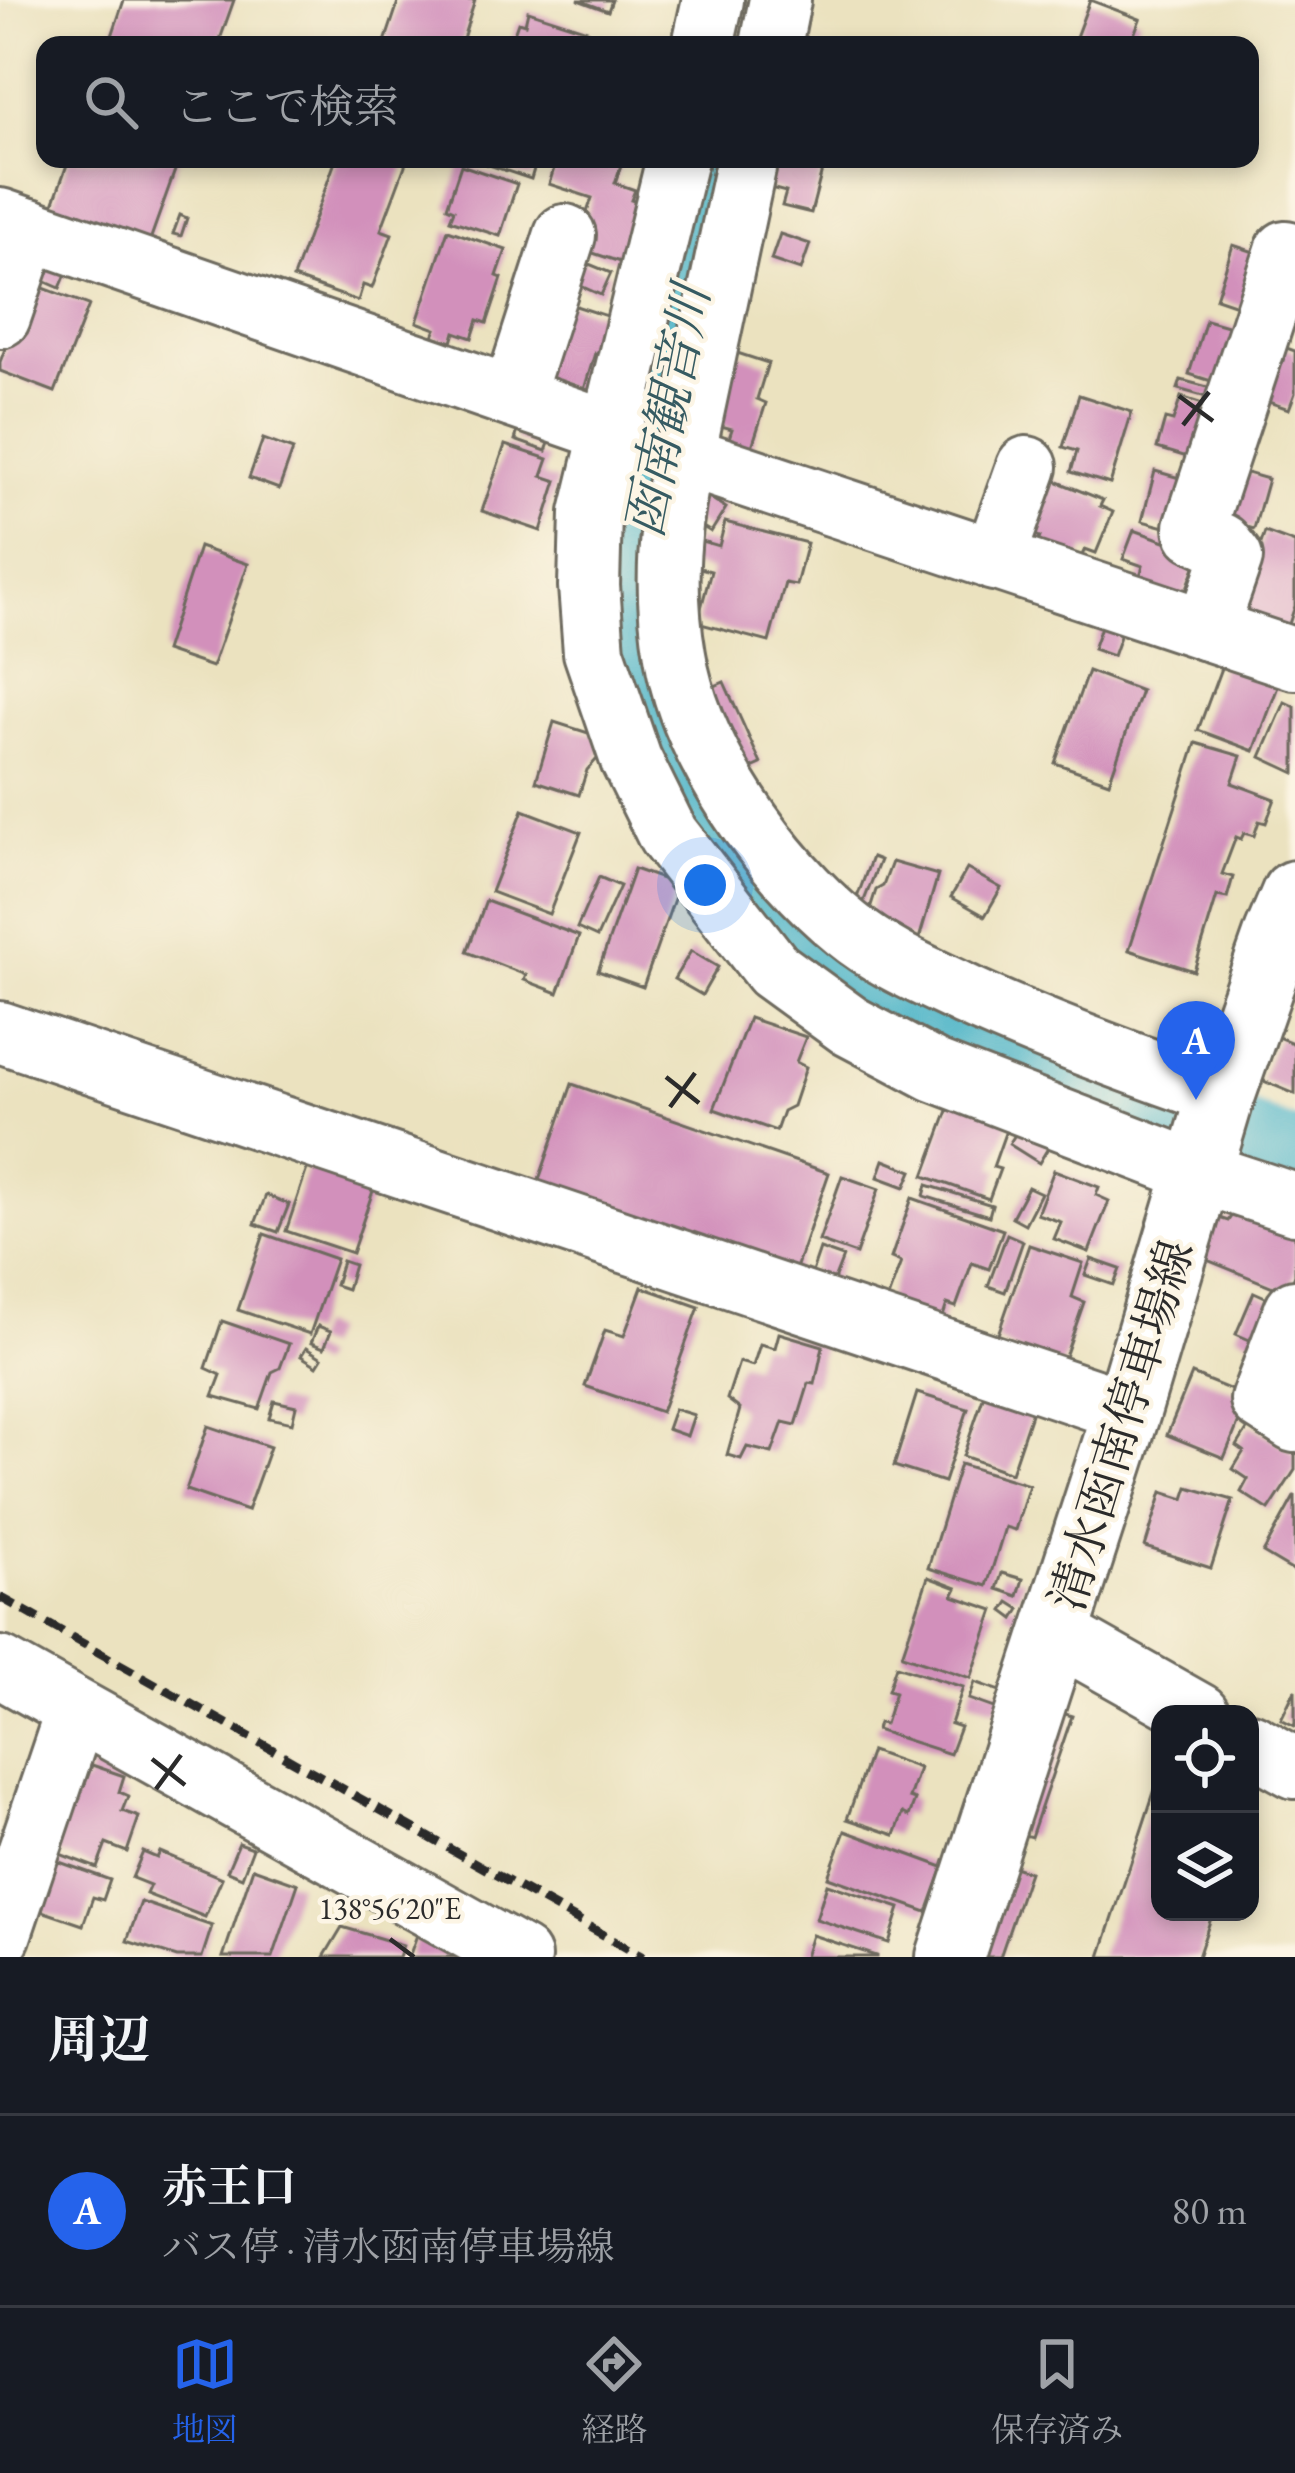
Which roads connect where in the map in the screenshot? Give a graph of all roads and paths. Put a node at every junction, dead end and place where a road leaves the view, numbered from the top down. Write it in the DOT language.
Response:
graph roads {
  1 [pos="713,0"];
  2 [pos="780,0"];
  3 [pos="705,36"];
  4 [pos="773,36"];
  5 [pos="680,168"];
  6 [pos="741,168"];
  7 [pos="15,224"];
  8 [pos="697,230"];
  9 [pos="566,236"];
  10 [pos="1286,250"];
  11 [pos="0,317"];
  12 [pos="676,320"];
  13 [pos="513,397"];
  14 [pos="610,431"];
  15 [pos="684,456"];
  16 [pos="1027,467"];
  17 [pos="994,560"];
  18 [pos="1207,630"];
  19 [pos="1295,659"];
  20 [pos="1289,923"];
  21 [pos="888,1000"];
  22 [pos="0,1032"];
  23 [pos="1211,1131"];
  24 [pos="1295,1204"];
  25 [pos="1295,1310"];
  26 [pos="1127,1411"];
  27 [pos="1295,1422"];
  28 [pos="1057,1634"];
  29 [pos="0,1667"];
  30 [pos="1183,1705"];
  31 [pos="76,1711"];
  32 [pos="1259,1748"];
  33 [pos="1295,1768"];
  34 [pos="0,1936"];
  35 [pos="520,1957"];
  36 [pos="950,1957"];
  1 -- 3 [label="street"];
  2 -- 4 [label="street"];
  5 -- 8 [label="street"];
  6 -- 8 [label="street"];
  7 -- 11 [label="street"];
  7 -- 13 [label="street"];
  8 -- 12 [label="street"];
  9 -- 13 [label="street"];
  10 -- 18 [label="street"];
  12 -- 14 [label="street"];
  12 -- 15 [label="street"];
  13 -- 14 [label="street"];
  14 -- 21 [label="street"];
  15 -- 17 [label="street"];
  15 -- 21 [label="street"];
  16 -- 17 [label="street"];
  17 -- 18 [label="street"];
  18 -- 19 [label="street"];
  20 -- 23 [label="main road, 清水函南停車場線"];
  21 -- 23 [label="street"];
  21 -- 23 [label="street"];
  22 -- 26 [label="street"];
  23 -- 24 [label="street"];
  23 -- 26 [label="main road, 清水函南停車場線"];
  25 -- 27 [label="street"];
  26 -- 28 [label="main road, 清水函南停車場線"];
  28 -- 30 [label="street"];
  28 -- 36 [label="main road, 清水函南停車場線"];
  29 -- 31 [label="street"];
  31 -- 34 [label="street"];
  31 -- 35 [label="street"];
  32 -- 33 [label="street"];
}
